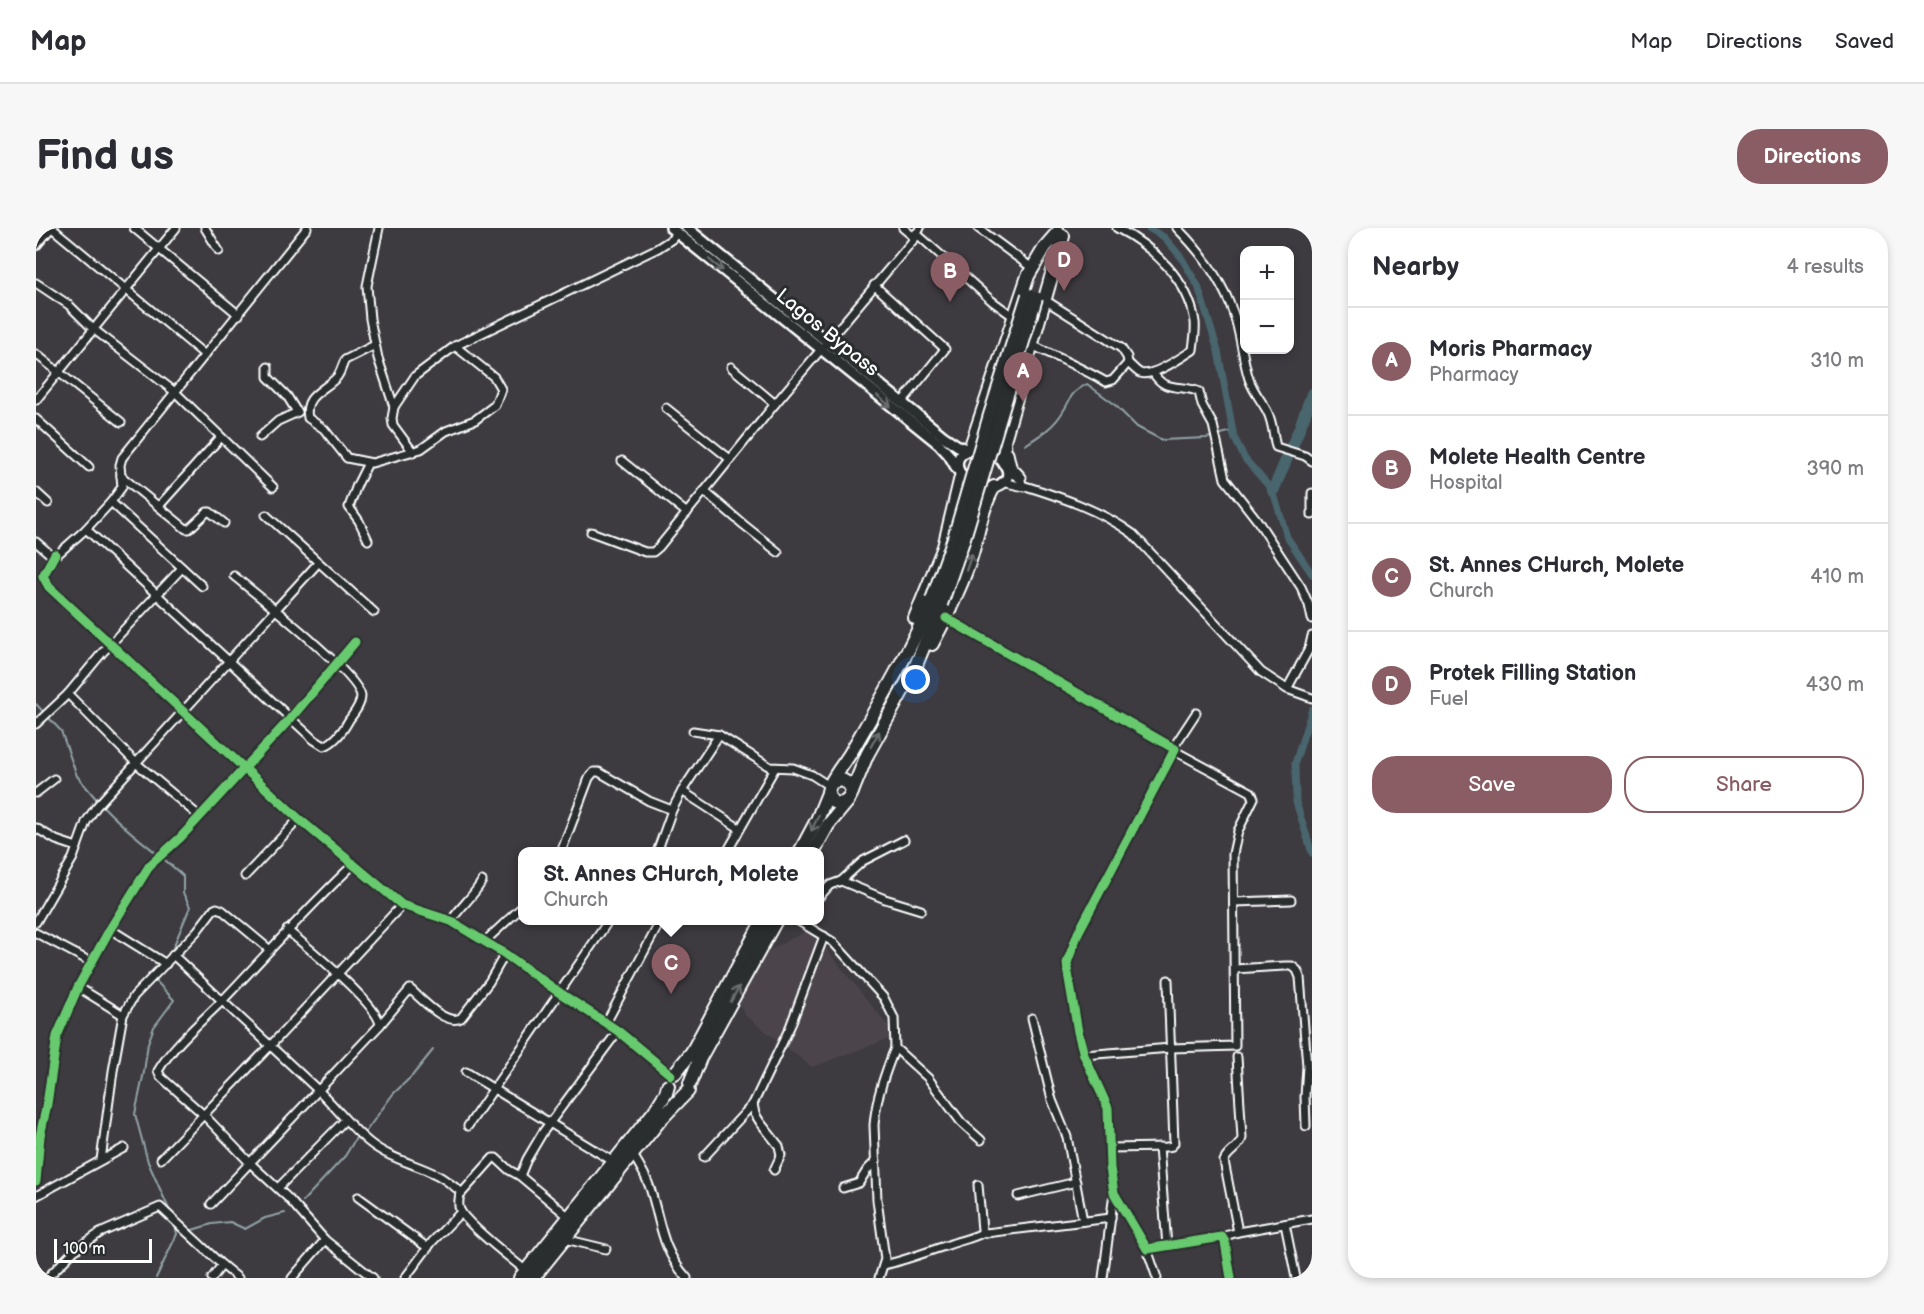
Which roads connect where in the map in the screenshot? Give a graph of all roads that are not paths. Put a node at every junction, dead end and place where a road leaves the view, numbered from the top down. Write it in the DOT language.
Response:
graph roads {
  1 [pos="52,228"];
  2 [pos="134,228"];
  3 [pos="176,228"];
  4 [pos="205,228"];
  5 [pos="307,228"];
  6 [pos="379,228"];
  7 [pos="687,228"];
  8 [pos="903,228"];
  9 [pos="978,228"];
  10 [pos="1117,228"];
  11 [pos="1177,228"];
  12 [pos="674,230"];
  13 [pos="1062,231"];
  14 [pos="917,233"];
  15 [pos="36,246"];
  16 [pos="158,248"];
  17 [pos="219,251"];
  18 [pos="1032,268"];
  19 [pos="36,283"];
  20 [pos="874,285"];
  21 [pos="126,289"];
  22 [pos="1039,299"];
  23 [pos="239,315"];
  24 [pos="1014,317"];
  25 [pos="92,328"];
  26 [pos="827,342"];
  27 [pos="375,345"];
  28 [pos="455,346"];
  29 [pos="1036,347"];
  30 [pos="821,350"];
  31 [pos="36,354"];
  32 [pos="205,355"];
  33 [pos="1128,363"];
  34 [pos="267,367"];
  35 [pos="731,367"];
  36 [pos="58,372"];
  37 [pos="1153,372"];
  38 [pos="1019,387"];
  39 [pos="176,392"];
  40 [pos="36,400"];
  41 [pos="902,402"];
  42 [pos="775,404"];
  43 [pos="394,407"];
  44 [pos="666,408"];
  45 [pos="307,410"];
  46 [pos="297,412"];
  47 [pos="36,418"];
  48 [pos="121,422"];
  49 [pos="221,436"];
  50 [pos="260,437"];
  51 [pos="969,449"];
  52 [pos="412,452"];
  53 [pos="730,459"];
  54 [pos="622,461"];
  55 [pos="1312,461"];
  56 [pos="368,463"];
  57 [pos="89,467"];
  58 [pos="1006,467"];
  59 [pos="959,473"];
  60 [pos="121,476"];
  61 [pos="998,485"];
  62 [pos="1022,485"];
  63 [pos="273,487"];
  64 [pos="1038,490"];
  65 [pos="704,491"];
  66 [pos="36,492"];
  67 [pos="1312,493"];
  68 [pos="111,502"];
  69 [pos="48,503"];
  70 [pos="159,506"];
  71 [pos="687,513"];
  72 [pos="1312,514"];
  73 [pos="266,515"];
  74 [pos="224,523"];
  75 [pos="86,529"];
  76 [pos="591,532"];
  77 [pos="368,540"];
  78 [pos="36,542"];
  79 [pos="778,552"];
  80 [pos="56,555"];
  81 [pos="318,563"];
  82 [pos="182,568"];
  83 [pos="234,576"];
  84 [pos="202,586"];
  85 [pos="156,595"];
  86 [pos="937,602"];
  87 [pos="275,611"];
  88 [pos="374,612"];
  89 [pos="946,618"];
  90 [pos="1312,619"];
  91 [pos="1312,636"];
  92 [pos="355,642"];
  93 [pos="110,644"];
  94 [pos="228,662"];
  95 [pos="338,664"];
  96 [pos="901,667"];
  97 [pos="914,670"];
  98 [pos="1287,689"];
  99 [pos="68,694"];
  100 [pos="1312,698"];
  101 [pos="183,712"];
  102 [pos="1196,713"];
  103 [pos="290,719"];
  104 [pos="36,724"];
  105 [pos="693,731"];
  106 [pos="718,735"];
  107 [pos="1174,749"];
  108 [pos="136,763"];
  109 [pos="243,767"];
  110 [pos="775,768"];
  111 [pos="54,779"];
  112 [pos="830,787"];
  113 [pos="682,791"];
  114 [pos="36,793"];
  115 [pos="850,796"];
  116 [pos="672,810"];
  117 [pos="199,816"];
  118 [pos="299,819"];
  119 [pos="36,828"];
  120 [pos="739,828"];
  121 [pos="904,840"];
  122 [pos="77,847"];
  123 [pos="563,847"];
  124 [pos="659,847"];
  125 [pos="730,847"];
  126 [pos="802,847"];
  127 [pos="816,847"];
  128 [pos="354,864"];
  129 [pos="245,876"];
  130 [pos="482,881"];
  131 [pos="841,881"];
  132 [pos="824,892"];
  133 [pos="1291,900"];
  134 [pos="1234,902"];
  135 [pos="402,905"];
  136 [pos="39,910"];
  137 [pos="921,910"];
  138 [pos="518,911"];
  139 [pos="451,921"];
  140 [pos="36,922"];
  141 [pos="606,925"];
  142 [pos="659,925"];
  143 [pos="761,925"];
  144 [pos="774,925"];
  145 [pos="806,925"];
  146 [pos="110,929"];
  147 [pos="287,930"];
  148 [pos="36,933"];
  149 [pos="824,936"];
  150 [pos="484,942"];
  151 [pos="270,950"];
  152 [pos="505,954"];
  153 [pos="173,955"];
  154 [pos="91,962"];
  155 [pos="166,964"];
  156 [pos="1235,969"];
  157 [pos="337,974"];
  158 [pos="1168,980"];
  159 [pos="78,987"];
  160 [pos="560,993"];
  161 [pos="223,1000"];
  162 [pos="123,1015"];
  163 [pos="1032,1018"];
  164 [pos="606,1023"];
  165 [pos="380,1025"];
  166 [pos="618,1031"];
  167 [pos="271,1046"];
  168 [pos="896,1048"];
  169 [pos="1171,1048"];
  170 [pos="1084,1055"];
  171 [pos="1237,1057"];
  172 [pos="1307,1066"];
  173 [pos="466,1072"];
  174 [pos="1312,1074"];
  175 [pos="672,1078"];
  176 [pos="689,1087"];
  177 [pos="494,1089"];
  178 [pos="319,1090"];
  179 [pos="753,1104"];
  180 [pos="204,1115"];
  181 [pos="345,1120"];
  182 [pos="549,1123"];
  183 [pos="468,1126"];
  184 [pos="1306,1126"];
  185 [pos="981,1140"];
  186 [pos="1159,1147"];
  187 [pos="124,1148"];
  188 [pos="1110,1148"];
  189 [pos="633,1155"];
  190 [pos="704,1157"];
  191 [pos="160,1159"];
  192 [pos="101,1160"];
  193 [pos="876,1161"];
  194 [pos="614,1162"];
  195 [pos="250,1163"];
  196 [pos="774,1170"];
  197 [pos="520,1176"];
  198 [pos="36,1181"];
  199 [pos="1076,1182"];
  200 [pos="978,1185"];
  201 [pos="278,1188"];
  202 [pos="843,1188"];
  203 [pos="1114,1193"];
  204 [pos="460,1195"];
  205 [pos="36,1196"];
  206 [pos="1018,1196"];
  207 [pos="358,1197"];
  208 [pos="211,1204"];
  209 [pos="461,1212"];
  210 [pos="570,1217"];
  211 [pos="1111,1218"];
  212 [pos="1312,1219"];
  213 [pos="1083,1221"];
  214 [pos="1285,1224"];
  215 [pos="984,1232"];
  216 [pos="1238,1232"];
  217 [pos="1222,1237"];
  218 [pos="565,1239"];
  219 [pos="325,1240"];
  220 [pos="1167,1246"];
  221 [pos="428,1248"];
  222 [pos="606,1249"];
  223 [pos="1147,1249"];
  224 [pos="222,1265"];
  225 [pos="884,1265"];
  226 [pos="526,1276"];
  227 [pos="47,1278"];
  228 [pos="212,1278"];
  229 [pos="238,1278"];
  230 [pos="292,1278"];
  231 [pos="373,1278"];
  232 [pos="405,1278"];
  233 [pos="687,1278"];
  234 [pos="879,1278"];
  235 [pos="1102,1278"];
  236 [pos="1156,1278"];
  237 [pos="1231,1278"];
  238 [pos="1296,1278"];
  1 -- 15 [label="street"];
  1 -- 21 [label="street"];
  2 -- 16 [label="street"];
  3 -- 16 [label="street"];
  4 -- 17 [label="street"];
  5 -- 23 [label="street"];
  6 -- 27 [label="street"];
  7 -- 26 [label="main road, Lagos Bypass"];
  8 -- 14 [label="street"];
  9 -- 18 [label="street"];
  10 -- 37 [label="street"];
  11 -- 55 [label="street"];
  12 -- 28 [label="street"];
  12 -- 30 [label="main road, Lagos Bypass, one-way"];
  13 -- 18 [label="highway"];
  13 -- 22 [label="highway"];
  14 -- 20 [label="street"];
  14 -- 24 [label="street"];
  16 -- 21 [label="street"];
  16 -- 23 [label="street"];
  18 -- 24 [label="highway"];
  19 -- 25 [label="street"];
  20 -- 26 [label="street"];
  20 -- 41 [label="street"];
  21 -- 25 [label="street"];
  21 -- 32 [label="street"];
  22 -- 29 [label="street"];
  22 -- 33 [label="street"];
  22 -- 38 [label="highway"];
  22 -- 86 [label="highway, bridge"];
  23 -- 32 [label="street"];
  24 -- 51 [label="highway"];
  25 -- 36 [label="street"];
  25 -- 39 [label="street"];
  26 -- 30 [label="street"];
  26 -- 41 [label="main road, Lagos Bypass"];
  27 -- 43 [label="street"];
  27 -- 45 [label="street"];
  28 -- 43 [label="street"];
  28 -- 52 [label="street"];
  29 -- 33 [label="street"];
  29 -- 38 [label="street"];
  30 -- 42 [label="street"];
  30 -- 59 [label="main road, Lagos Bypass, one-way"];
  31 -- 36 [label="street"];
  32 -- 39 [label="street"];
  33 -- 37 [label="street"];
  34 -- 46 [label="street"];
  35 -- 42 [label="street"];
  36 -- 40 [label="street"];
  36 -- 48 [label="street"];
  37 -- 90 [label="street"];
  38 -- 58 [label="highway"];
  38 -- 62 [label="street"];
  39 -- 49 [label="street"];
  39 -- 60 [label="street"];
  41 -- 51 [label="main road, Lagos Bypass"];
  42 -- 53 [label="street"];
  43 -- 52 [label="street"];
  44 -- 53 [label="street"];
  45 -- 46 [label="street"];
  45 -- 56 [label="street"];
  46 -- 50 [label="street"];
  47 -- 57 [label="street"];
  49 -- 63 [label="street"];
  49 -- 70 [label="street"];
  51 -- 58 [label="main road"];
  51 -- 59 [label="main road"];
  52 -- 56 [label="street"];
  53 -- 65 [label="street"];
  54 -- 71 [label="street"];
  56 -- 77 [label="street"];
  58 -- 61 [label="main road"];
  58 -- 62 [label="street"];
  59 -- 61 [label="main road"];
  59 -- 96 [label="highway"];
  60 -- 68 [label="street"];
  60 -- 70 [label="street"];
  61 -- 64 [label="street"];
  89 -- 61 [label="highway, one-way"];
  62 -- 64 [label="street"];
  64 -- 98 [label="street"];
  65 -- 71 [label="street"];
  65 -- 79 [label="street"];
  66 -- 69 [label="street"];
  67 -- 72 [label="street"];
  68 -- 75 [label="street"];
  68 -- 82 [label="street"];
  70 -- 74 [label="street"];
  71 -- 76 [label="street"];
  73 -- 81 [label="street"];
  75 -- 80 [label="street"];
  75 -- 85 [label="street"];
  78 -- 80 [label="street"];
  80 -- 93 [label="street"];
  81 -- 87 [label="street"];
  81 -- 88 [label="street"];
  82 -- 84 [label="street"];
  82 -- 85 [label="street"];
  83 -- 87 [label="street"];
  85 -- 93 [label="street"];
  85 -- 94 [label="street"];
  86 -- 96 [label="highway"];
  86 -- 97 [label="highway"];
  87 -- 94 [label="street"];
  87 -- 95 [label="street"];
  89 -- 97 [label="highway"];
  89 -- 107 [label="street"];
  91 -- 98 [label="street"];
  92 -- 95 [label="street"];
  93 -- 99 [label="street"];
  93 -- 101 [label="street"];
  94 -- 101 [label="street"];
  94 -- 103 [label="street"];
  95 -- 103 [label="street"];
  95 -- 103 [label="street"];
  96 -- 112 [label="highway"];
  115 -- 97 [label="highway, one-way"];
  98 -- 100 [label="street"];
  99 -- 104 [label="street"];
  99 -- 108 [label="street"];
  101 -- 108 [label="street"];
  101 -- 109 [label="street"];
  102 -- 107 [label="street"];
  103 -- 109 [label="street"];
  105 -- 106 [label="street"];
  106 -- 110 [label="street"];
  106 -- 113 [label="street"];
  107 -- 134 [label="street"];
  107 -- 170 [label="street"];
  108 -- 117 [label="street"];
  108 -- 122 [label="street"];
  109 -- 117 [label="street"];
  109 -- 118 [label="street"];
  110 -- 112 [label="street"];
  110 -- 120 [label="street"];
  111 -- 114 [label="street"];
  112 -- 115 [label="highway"];
  112 -- 115 [label="highway"];
  112 -- 126 [label="highway, one-way"];
  113 -- 116 [label="street"];
  113 -- 120 [label="street"];
  115 -- 127 [label="highway"];
  116 -- 123 [label="street"];
  116 -- 124 [label="street"];
  117 -- 146 [label="street"];
  118 -- 128 [label="street"];
  118 -- 129 [label="street"];
  119 -- 122 [label="street"];
  120 -- 125 [label="street"];
  121 -- 131 [label="street"];
  122 -- 136 [label="street"];
  128 -- 135 [label="street"];
  128 -- 147 [label="street"];
  130 -- 139 [label="street"];
  131 -- 132 [label="street"];
  131 -- 137 [label="street"];
  133 -- 134 [label="street"];
  134 -- 156 [label="street"];
  135 -- 139 [label="street"];
  135 -- 157 [label="street"];
  136 -- 140 [label="street"];
  138 -- 150 [label="street"];
  139 -- 150 [label="street"];
  141 -- 160 [label="street"];
  142 -- 164 [label="street"];
  143 -- 175 [label="highway"];
  176 -- 144 [label="highway, one-way"];
  145 -- 149 [label="street"];
  146 -- 154 [label="street"];
  146 -- 155 [label="street"];
  147 -- 151 [label="street"];
  147 -- 157 [label="street"];
  148 -- 154 [label="street"];
  149 -- 168 [label="street"];
  149 -- 179 [label="street"];
  150 -- 152 [label="street"];
  151 -- 153 [label="street"];
  151 -- 161 [label="street"];
  152 -- 160 [label="street"];
  152 -- 165 [label="street"];
  153 -- 155 [label="street"];
  153 -- 161 [label="street"];
  154 -- 159 [label="street"];
  155 -- 162 [label="street"];
  156 -- 169 [label="street"];
  156 -- 172 [label="street"];
  157 -- 165 [label="street"];
  157 -- 167 [label="street"];
  158 -- 169 [label="street"];
  159 -- 162 [label="street"];
  159 -- 198 [label="street"];
  160 -- 164 [label="street"];
  160 -- 177 [label="street"];
  161 -- 167 [label="street"];
  161 -- 180 [label="street"];
  162 -- 192 [label="street"];
  163 -- 199 [label="street"];
  164 -- 166 [label="street"];
  165 -- 178 [label="street"];
  166 -- 175 [label="street"];
  166 -- 182 [label="street"];
  167 -- 178 [label="street"];
  167 -- 180 [label="street"];
  168 -- 185 [label="street"];
  168 -- 193 [label="street"];
  169 -- 170 [label="street"];
  169 -- 186 [label="street"];
  170 -- 188 [label="street"];
  171 -- 216 [label="street"];
  172 -- 174 [label="street"];
  172 -- 184 [label="street"];
  173 -- 177 [label="street"];
  175 -- 176 [label="highway"];
  175 -- 176 [label="highway"];
  175 -- 194 [label="highway"];
  176 -- 189 [label="highway"];
  177 -- 182 [label="street"];
  177 -- 183 [label="street"];
  178 -- 181 [label="street"];
  178 -- 195 [label="street"];
  179 -- 190 [label="street"];
  179 -- 196 [label="street"];
  180 -- 191 [label="street"];
  180 -- 195 [label="street"];
  181 -- 201 [label="street"];
  181 -- 204 [label="street"];
  182 -- 194 [label="street"];
  182 -- 197 [label="street"];
  186 -- 188 [label="street"];
  186 -- 220 [label="street"];
  187 -- 192 [label="street"];
  188 -- 203 [label="street"];
  189 -- 218 [label="highway"];
  189 -- 233 [label="street"];
  192 -- 205 [label="street"];
  193 -- 202 [label="street"];
  193 -- 225 [label="street"];
  194 -- 210 [label="highway"];
  195 -- 201 [label="street"];
  195 -- 208 [label="street"];
  197 -- 204 [label="street"];
  197 -- 210 [label="street"];
  199 -- 206 [label="street"];
  199 -- 213 [label="street"];
  200 -- 215 [label="street"];
  201 -- 219 [label="street"];
  203 -- 211 [label="street"];
  203 -- 223 [label="street"];
  204 -- 209 [label="street"];
  207 -- 221 [label="street"];
  209 -- 221 [label="street"];
  209 -- 226 [label="street"];
  210 -- 226 [label="highway"];
  211 -- 213 [label="street"];
  211 -- 235 [label="street"];
  212 -- 214 [label="street"];
  213 -- 215 [label="street"];
  214 -- 216 [label="street"];
  214 -- 238 [label="street"];
  215 -- 225 [label="street"];
  216 -- 217 [label="street"];
  217 -- 220 [label="street"];
  217 -- 237 [label="street"];
  218 -- 222 [label="street"];
  218 -- 226 [label="highway"];
  219 -- 230 [label="street"];
  219 -- 231 [label="street"];
  220 -- 223 [label="street"];
  221 -- 232 [label="street"];
  223 -- 236 [label="street"];
  224 -- 227 [label="street"];
  224 -- 228 [label="street"];
  224 -- 229 [label="street"];
  225 -- 234 [label="street"];
}
